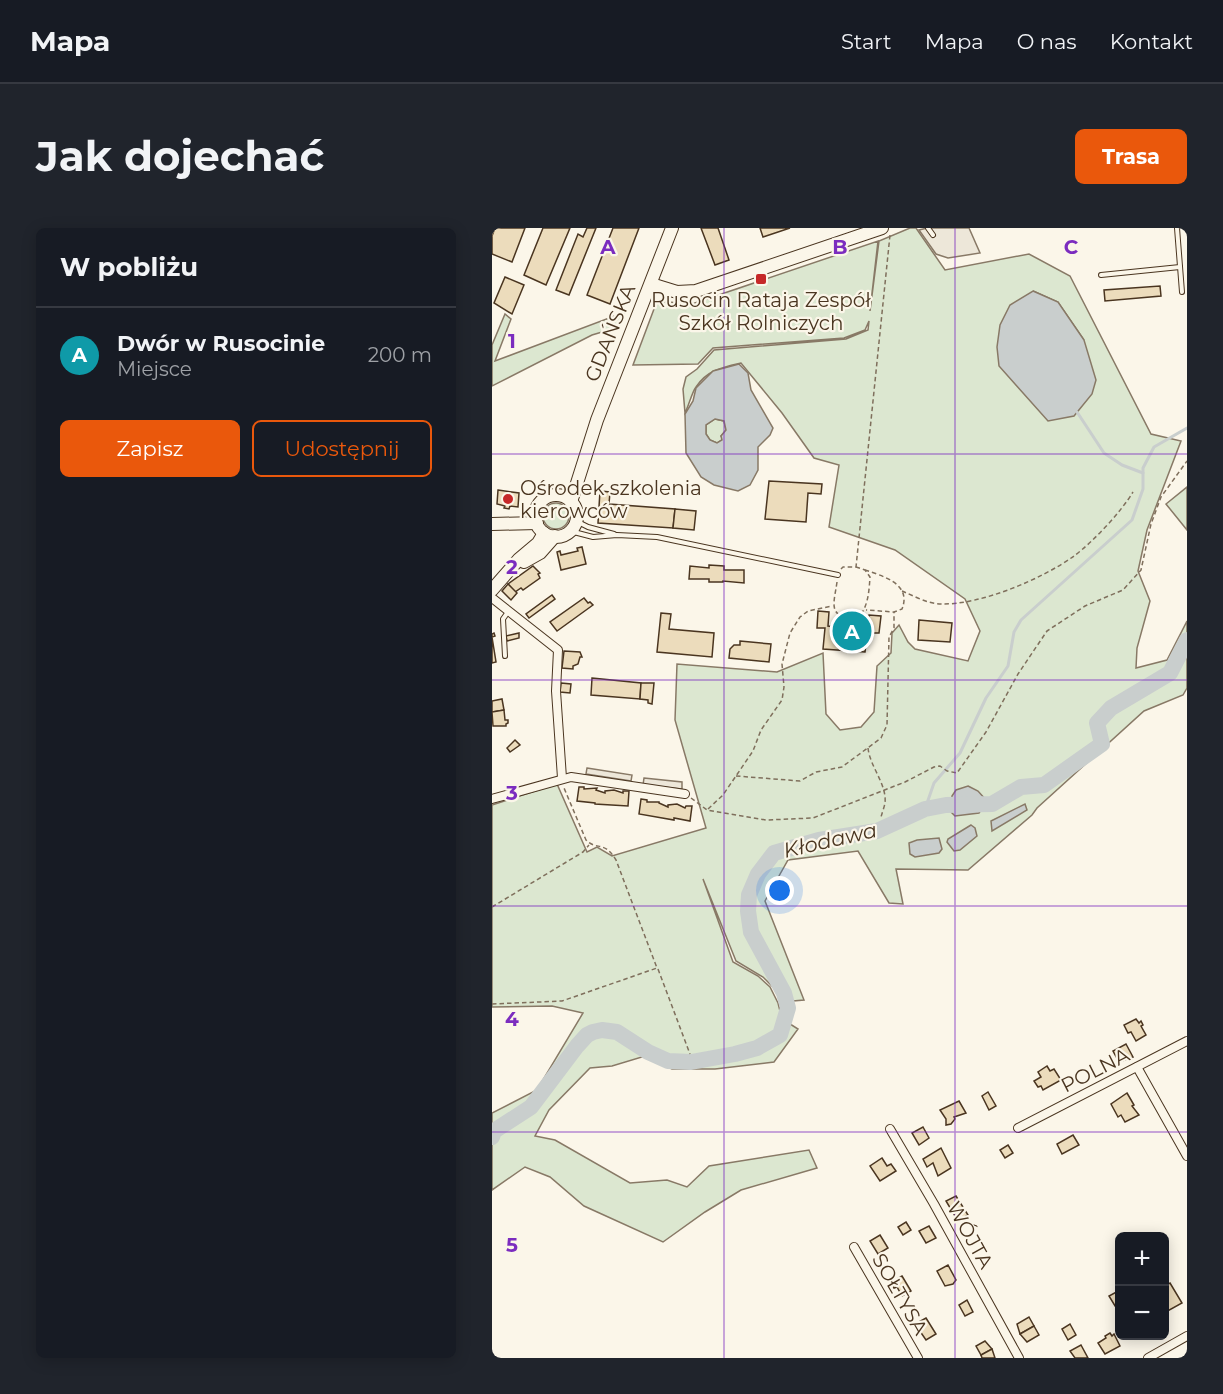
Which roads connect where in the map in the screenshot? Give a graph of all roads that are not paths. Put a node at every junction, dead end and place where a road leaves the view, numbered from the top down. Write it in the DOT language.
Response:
graph roads {
  1 [pos="672,228"];
  2 [pos="928,228"];
  3 [pos="1177,228"];
  4 [pos="886,233"];
  5 [pos="933,235"];
  6 [pos="1180,267"];
  7 [pos="1101,275"];
  8 [pos="1181,282"];
  9 [pos="1187,282"];
  10 [pos="651,284"];
  11 [pos="1182,292"];
  12 [pos="585,453"];
  13 [pos="559,495"];
  14 [pos="571,502"];
  15 [pos="496,523"];
  16 [pos="543,526"];
  17 [pos="573,526"];
  18 [pos="617,535"];
  19 [pos="838,575"];
  20 [pos="492,590"];
  21 [pos="492,598"];
  22 [pos="508,612"];
  23 [pos="505,656"];
  24 [pos="562,778"];
  25 [pos="685,794"];
  26 [pos="492,799"];
  27 [pos="1187,1041"];
  28 [pos="1137,1067"];
  29 [pos="1018,1128"];
  30 [pos="890,1129"];
  31 [pos="1187,1156"];
  32 [pos="854,1247"];
  33 [pos="1187,1336"];
  34 [pos="918,1358"];
  35 [pos="1019,1358"];
  36 [pos="1148,1358"];
  1 -- 10 [label="street, GDAŃSKA"];
  2 -- 5 [label="lane"];
  3 -- 6 [label="lane"];
  4 -- 10 [label="street"];
  6 -- 7 [label="lane"];
  6 -- 8 [label="lane"];
  8 -- 9 [label="lane"];
  8 -- 11 [label="lane"];
  10 -- 12 [label="street, GDAŃSKA"];
  12 -- 13 [label="street, GDAŃSKA"];
  12 -- 14 [label="street, GDAŃSKA"];
  13 -- 14 [label="street"];
  13 -- 16 [label="street"];
  14 -- 17 [label="street"];
  15 -- 16 [label="street"];
  16 -- 17 [label="street"];
  16 -- 20 [label="street"];
  17 -- 18 [label="lane"];
  17 -- 18 [label="lane"];
  18 -- 19 [label="lane"];
  21 -- 22 [label="street"];
  22 -- 23 [label="lane"];
  22 -- 24 [label="street"];
  24 -- 25 [label="street"];
  24 -- 26 [label="street"];
  27 -- 28 [label="street, POLNA"];
  28 -- 29 [label="street, POLNA"];
  28 -- 31 [label="street"];
  30 -- 35 [label="street, WÓJTA"];
  32 -- 34 [label="street, SOŁTYSA"];
  33 -- 36 [label="street"];
}
